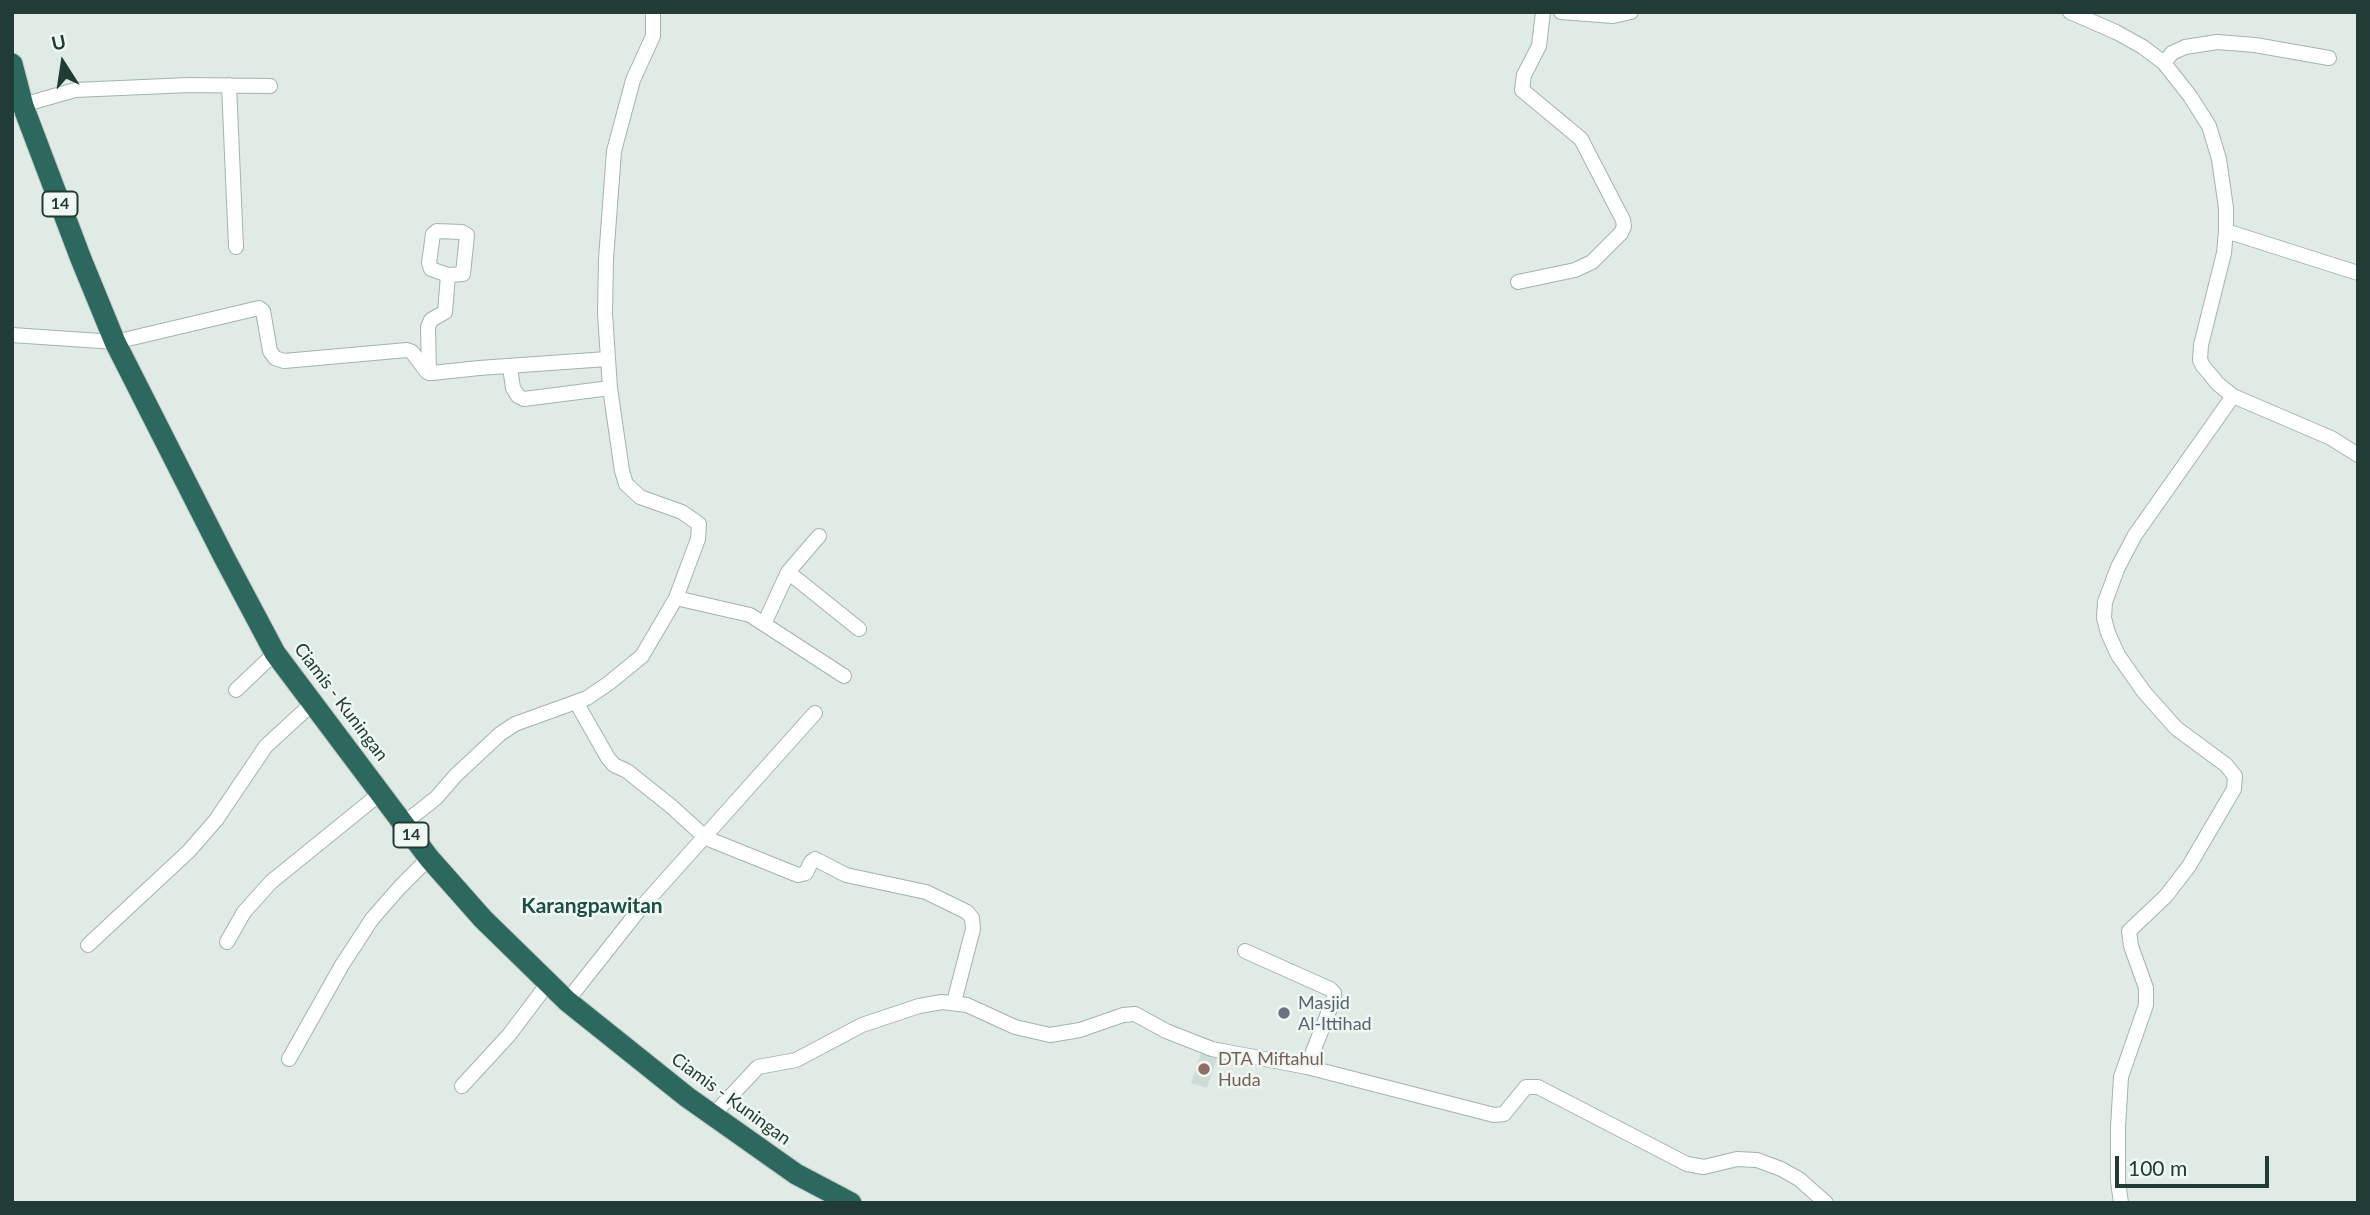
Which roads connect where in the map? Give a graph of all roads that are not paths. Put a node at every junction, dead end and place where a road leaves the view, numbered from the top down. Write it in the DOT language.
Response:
graph roads {
  1 [pos="653,12"];
  2 [pos="1543,12"];
  3 [pos="1561,12"];
  4 [pos="1631,12"];
  5 [pos="2070,12"];
  6 [pos="2329,58"];
  7 [pos="2164,63"];
  8 [pos="12,64"];
  9 [pos="229,85"];
  10 [pos="270,86"];
  11 [pos="18,107"];
  12 [pos="2226,231"];
  13 [pos="236,247"];
  14 [pos="2358,272"];
  15 [pos="448,275"];
  16 [pos="1518,282"];
  17 [pos="12,335"];
  18 [pos="115,342"];
  19 [pos="607,359"];
  20 [pos="510,367"];
  21 [pos="429,373"];
  22 [pos="610,388"];
  23 [pos="2233,396"];
  24 [pos="2358,456"];
  25 [pos="819,536"];
  26 [pos="788,572"];
  27 [pos="676,598"];
  28 [pos="764,624"];
  29 [pos="859,629"];
  30 [pos="275,653"];
  31 [pos="844,676"];
  32 [pos="236,690"];
  33 [pos="314,702"];
  34 [pos="576,702"];
  35 [pos="815,713"];
  36 [pos="382,792"];
  37 [pos="403,824"];
  38 [pos="706,838"];
  39 [pos="429,858"];
  40 [pos="227,942"];
  41 [pos="88,945"];
  42 [pos="1245,951"];
  43 [pos="549,982"];
  44 [pos="567,1001"];
  45 [pos="954,1002"];
  46 [pos="289,1059"];
  47 [pos="1307,1067"];
  48 [pos="462,1086"];
  49 [pos="713,1115"];
  50 [pos="851,1203"];
  51 [pos="1826,1203"];
  52 [pos="2121,1203"];
  1 -- 19 [label="street"];
  2 -- 16 [label="street"];
  3 -- 4 [label="street"];
  5 -- 7 [label="street"];
  6 -- 7 [label="street"];
  7 -- 12 [label="street"];
  8 -- 11 [label="highway, Ciamis - Kuningan / 14"];
  9 -- 10 [label="street"];
  9 -- 11 [label="street"];
  9 -- 13 [label="street"];
  11 -- 18 [label="highway, Ciamis - Kuningan / 14"];
  12 -- 14 [label="street"];
  12 -- 23 [label="street"];
  15 -- 21 [label="street"];
  17 -- 18 [label="street"];
  18 -- 21 [label="street"];
  18 -- 30 [label="highway, Ciamis - Kuningan / 14"];
  19 -- 20 [label="street"];
  19 -- 22 [label="street"];
  20 -- 21 [label="street"];
  20 -- 22 [label="street"];
  22 -- 27 [label="street"];
  23 -- 24 [label="street"];
  23 -- 52 [label="street"];
  25 -- 26 [label="street"];
  26 -- 28 [label="street"];
  26 -- 29 [label="street"];
  27 -- 28 [label="street"];
  27 -- 34 [label="street"];
  28 -- 31 [label="street"];
  30 -- 32 [label="street"];
  30 -- 33 [label="highway, Ciamis - Kuningan / 14"];
  33 -- 36 [label="highway, Ciamis - Kuningan / 14"];
  33 -- 41 [label="street"];
  34 -- 37 [label="street"];
  34 -- 38 [label="street"];
  35 -- 38 [label="street"];
  36 -- 37 [label="highway, Ciamis - Kuningan / 14"];
  36 -- 40 [label="street"];
  37 -- 39 [label="highway, Ciamis - Kuningan / 14"];
  38 -- 44 [label="street"];
  38 -- 45 [label="street"];
  39 -- 43 [label="highway, Ciamis - Kuningan / 14"];
  39 -- 46 [label="street"];
  42 -- 47 [label="street"];
  43 -- 44 [label="highway, Ciamis - Kuningan / 14"];
  43 -- 48 [label="street"];
  44 -- 49 [label="highway, Ciamis - Kuningan / 14"];
  45 -- 47 [label="street"];
  45 -- 49 [label="street"];
  47 -- 51 [label="street"];
  49 -- 50 [label="highway, Ciamis - Kuningan / 14"];
}
